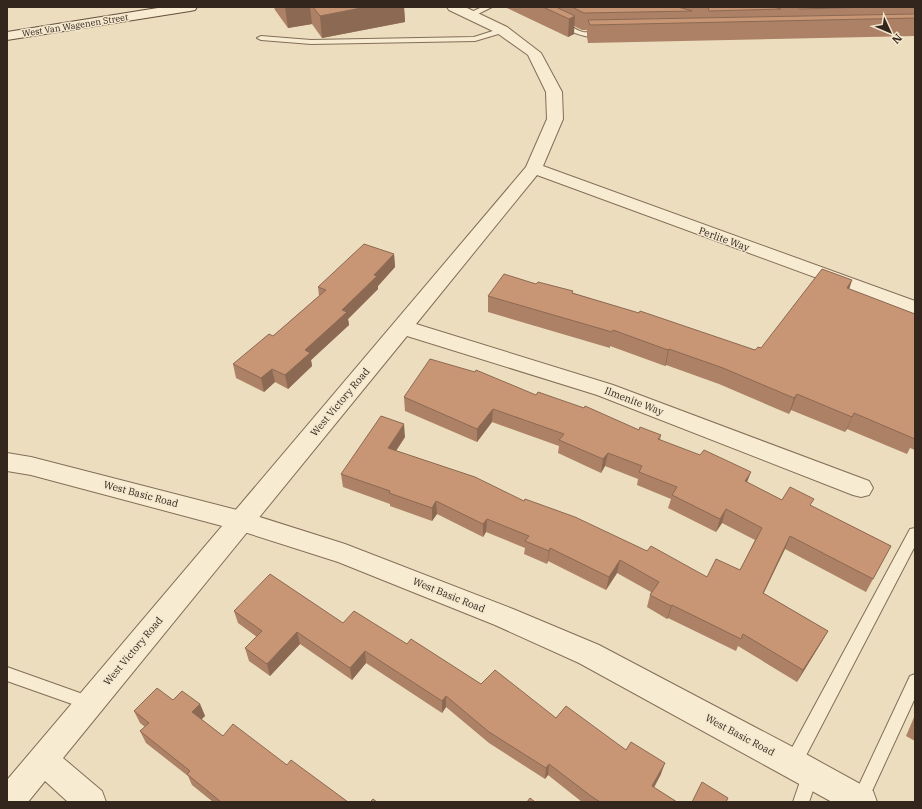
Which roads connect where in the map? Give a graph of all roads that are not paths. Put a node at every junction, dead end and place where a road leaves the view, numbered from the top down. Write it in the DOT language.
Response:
graph roads {
  1 [pos="190,7"];
  2 [pos="471,9"];
  3 [pos="554,21"];
  4 [pos="502,30"];
  5 [pos="612,34"];
  6 [pos="7,36"];
  7 [pos="261,38"];
  8 [pos="534,168"];
  9 [pos="915,308"];
  10 [pos="402,327"];
  11 [pos="7,462"];
  12 [pos="861,488"];
  13 [pos="241,521"];
  14 [pos="915,533"];
  15 [pos="7,674"];
  16 [pos="915,681"];
  17 [pos="89,704"];
  18 [pos="43,760"];
  19 [pos="802,768"];
  20 [pos="860,801"];
  21 [pos="8,802"];
  22 [pos="91,802"];
  23 [pos="801,802"];
  1 -- 6 [label="street, West Van Wagenen Street"];
  2 -- 4 [label="street, West Victory Road"];
  3 -- 5 [label="lane"];
  4 -- 7 [label="lane"];
  4 -- 8 [label="street, West Victory Road"];
  8 -- 9 [label="street, Perlite Way"];
  8 -- 10 [label="street, West Victory Road"];
  10 -- 12 [label="street, Ilmenite Way"];
  10 -- 13 [label="street, West Victory Road"];
  11 -- 13 [label="street, West Basic Road"];
  13 -- 17 [label="street, West Victory Road"];
  13 -- 19 [label="street, West Basic Road"];
  14 -- 19 [label="lane"];
  15 -- 17 [label="lane"];
  16 -- 20 [label="lane"];
  17 -- 18 [label="street, West Victory Road"];
  18 -- 21 [label="street, West Victory Road"];
  18 -- 22 [label="street"];
  19 -- 20 [label="street, West Basic Road"];
  19 -- 23 [label="lane"];
}
